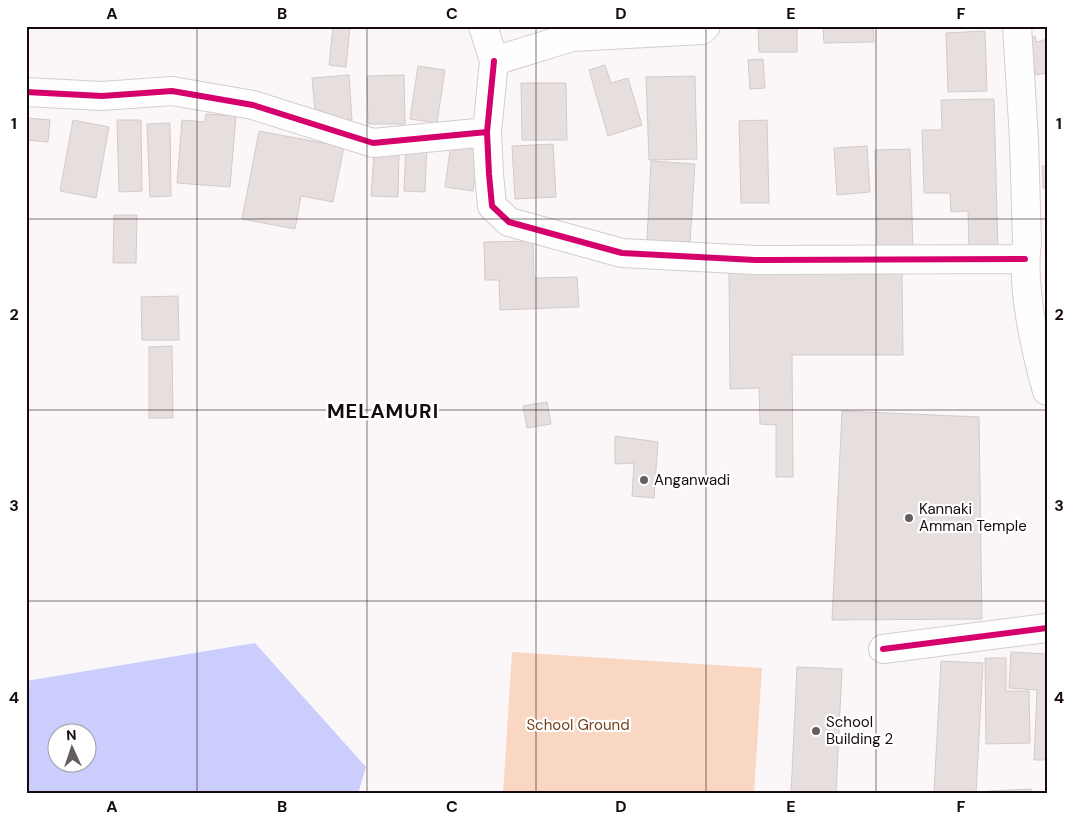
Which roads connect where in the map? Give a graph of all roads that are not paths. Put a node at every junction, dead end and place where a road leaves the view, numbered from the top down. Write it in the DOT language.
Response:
graph roads {
  1 [pos="483,26"];
  2 [pos="706,26"];
  3 [pos="1017,26"];
  4 [pos="494,61"];
  5 [pos="26,92"];
  6 [pos="487,132"];
  7 [pos="1025,259"];
  8 [pos="1047,391"];
  9 [pos="1047,628"];
  10 [pos="883,649"];
  1 -- 4 [label="street"];
  2 -- 4 [label="street"];
  3 -- 7 [label="street"];
  4 -- 6 [label="street"];
  5 -- 6 [label="street"];
  6 -- 7 [label="street"];
  7 -- 8 [label="street"];
  9 -- 10 [label="street"];
}
